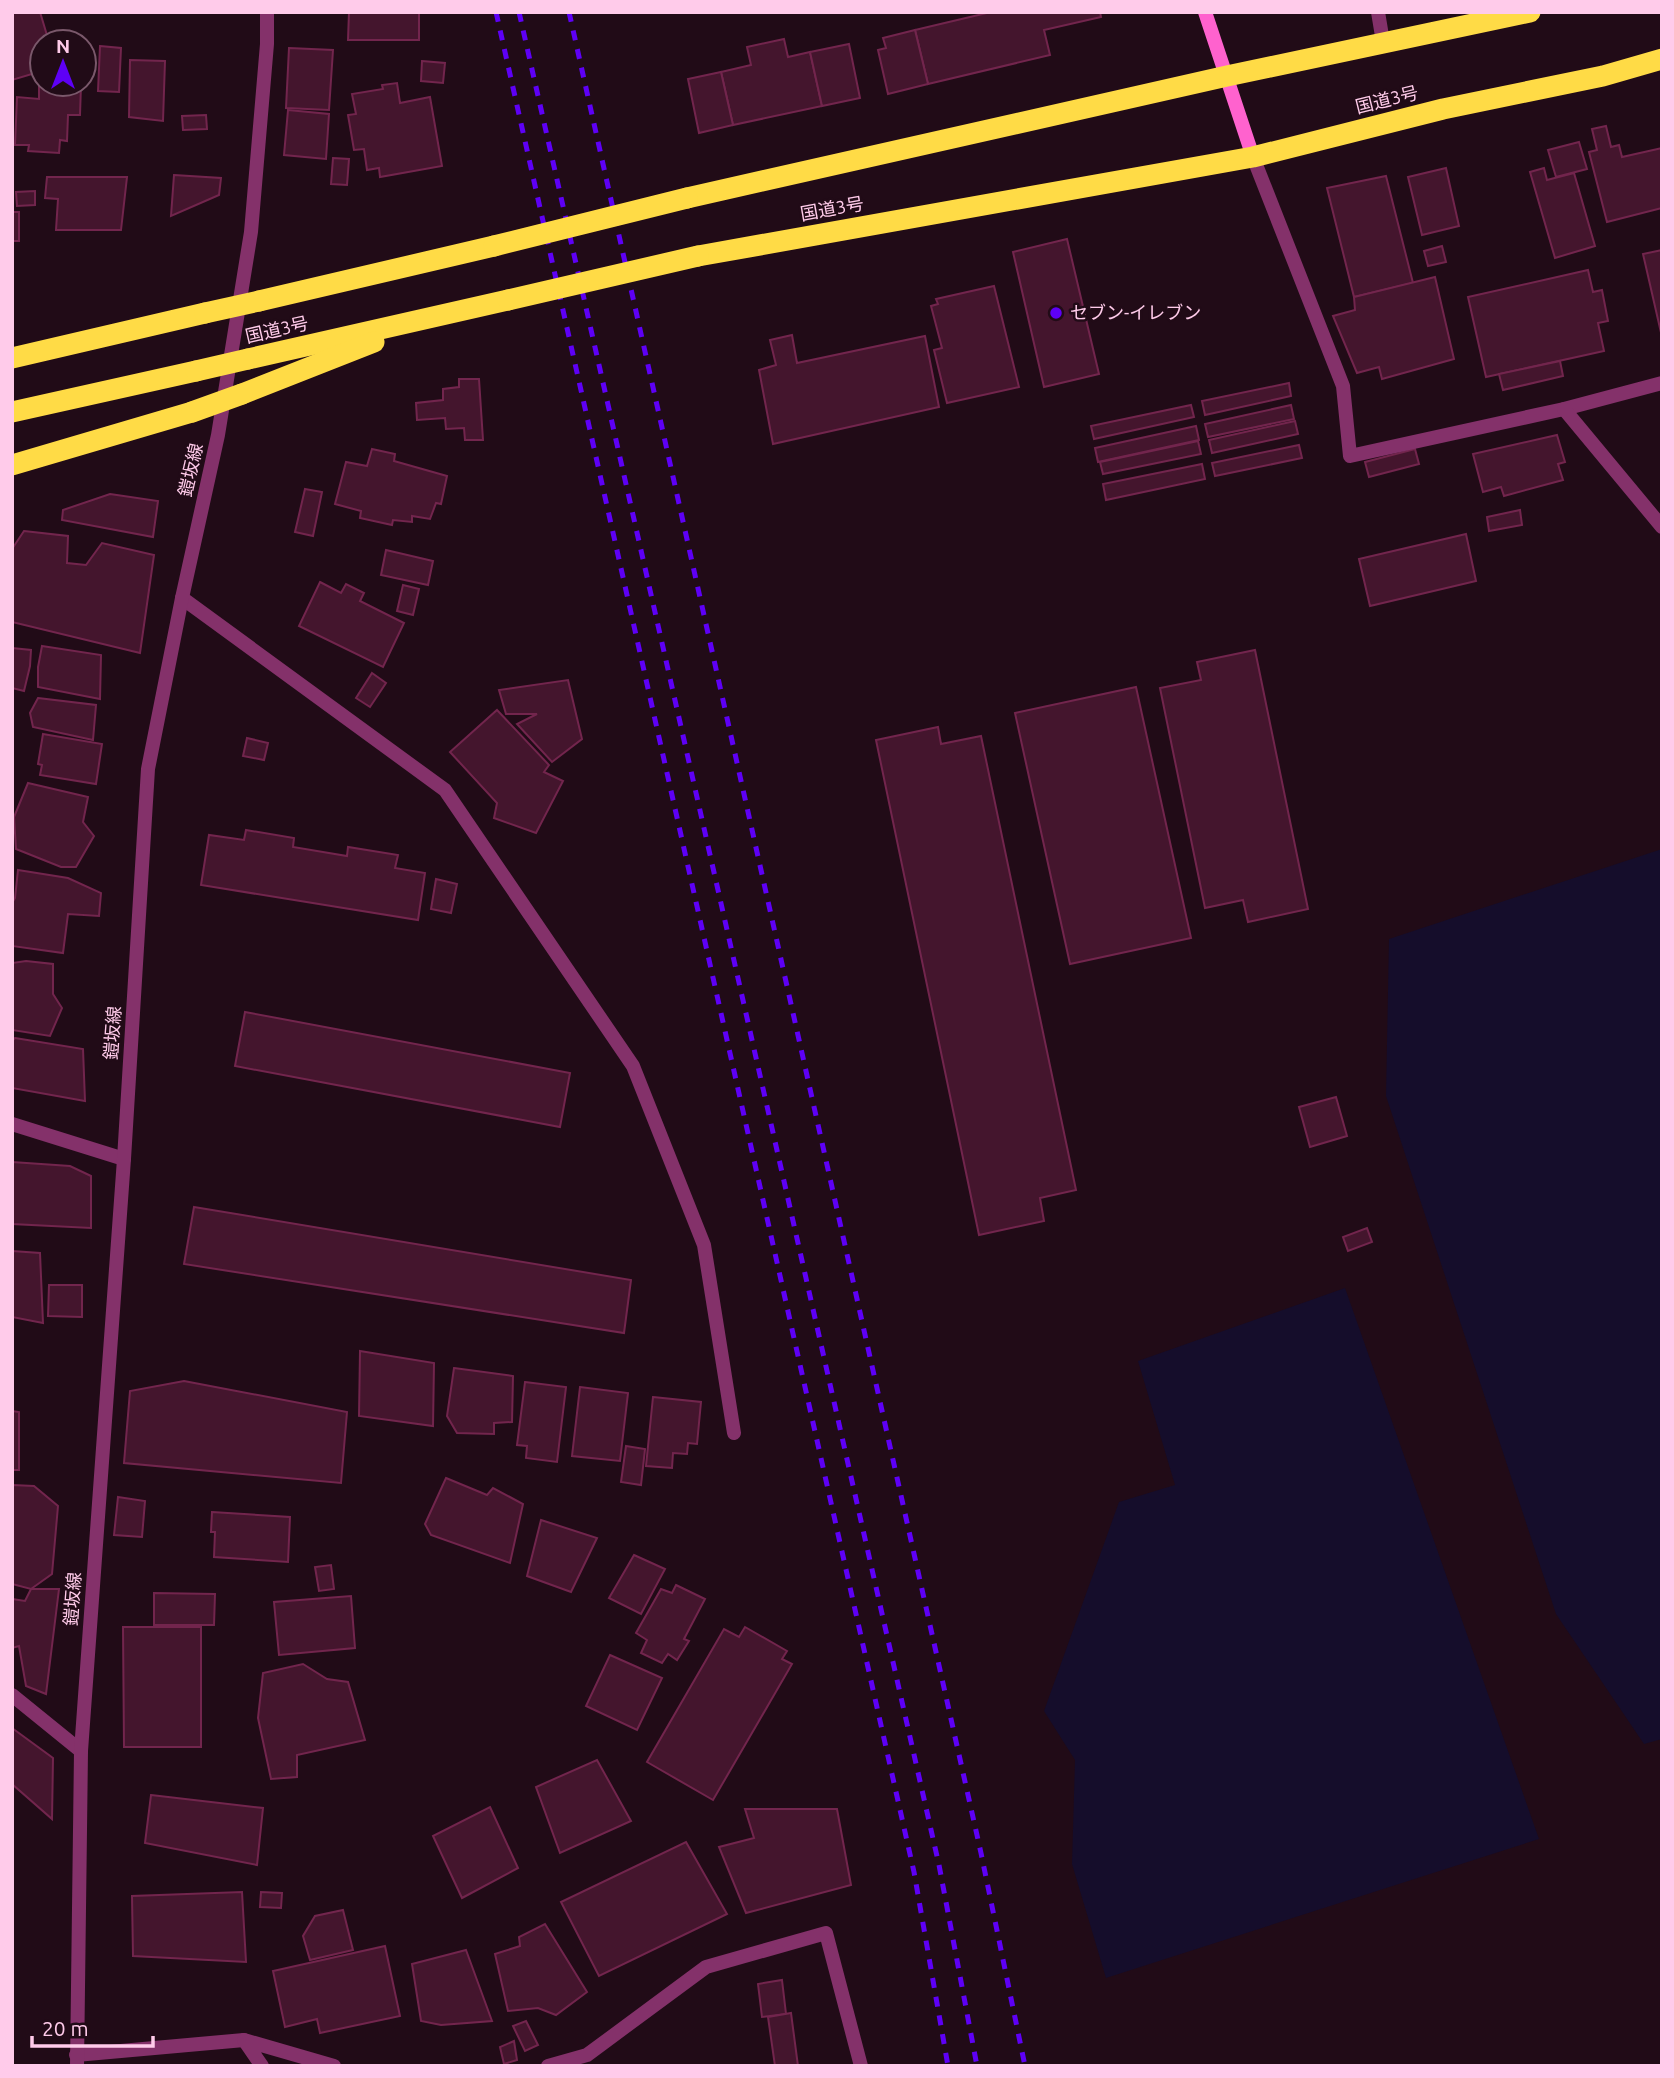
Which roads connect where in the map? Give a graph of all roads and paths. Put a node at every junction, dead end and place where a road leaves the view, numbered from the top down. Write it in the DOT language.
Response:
graph roads {
  1 [pos="267,12"];
  2 [pos="1205,12"];
  3 [pos="1378,12"];
  4 [pos="1530,12"];
  5 [pos="1383,42"];
  6 [pos="1662,60"];
  7 [pos="1227,76"];
  8 [pos="1253,157"];
  9 [pos="435,318"];
  10 [pos="12,358"];
  11 [pos="1662,383"];
  12 [pos="1564,409"];
  13 [pos="12,412"];
  14 [pos="12,465"];
  15 [pos="1662,527"];
  16 [pos="182,598"];
  17 [pos="12,1124"];
  18 [pos="124,1160"];
  19 [pos="734,1433"];
  20 [pos="12,1695"];
  21 [pos="81,1751"];
  22 [pos="244,2040"];
  23 [pos="77,2061"];
  24 [pos="262,2066"];
  25 [pos="334,2066"];
  26 [pos="548,2066"];
  27 [pos="861,2066"];
  1 -- 16 [label="street, 鎧坂線"];
  2 -- 7 [label="street"];
  3 -- 5 [label="street"];
  4 -- 5 [label="highway, 国道3号"];
  5 -- 7 [label="highway, 国道3号"];
  6 -- 8 [label="highway, 国道3号"];
  7 -- 8 [label="street"];
  7 -- 10 [label="highway, 国道3号, bridge"];
  8 -- 9 [label="highway, 国道3号, bridge"];
  8 -- 12 [label="street"];
  9 -- 13 [label="highway, 国道3号, bridge"];
  9 -- 14 [label="highway, bridge"];
  11 -- 12 [label="street"];
  12 -- 15 [label="street"];
  16 -- 18 [label="street, 鎧坂線"];
  16 -- 19 [label="street"];
  17 -- 18 [label="street"];
  18 -- 21 [label="street, 鎧坂線"];
  20 -- 21 [label="street"];
  21 -- 23 [label="street, 鎧坂線"];
  22 -- 23 [label="street"];
  22 -- 24 [label="street"];
  22 -- 25 [label="street"];
  26 -- 27 [label="street"];
}
